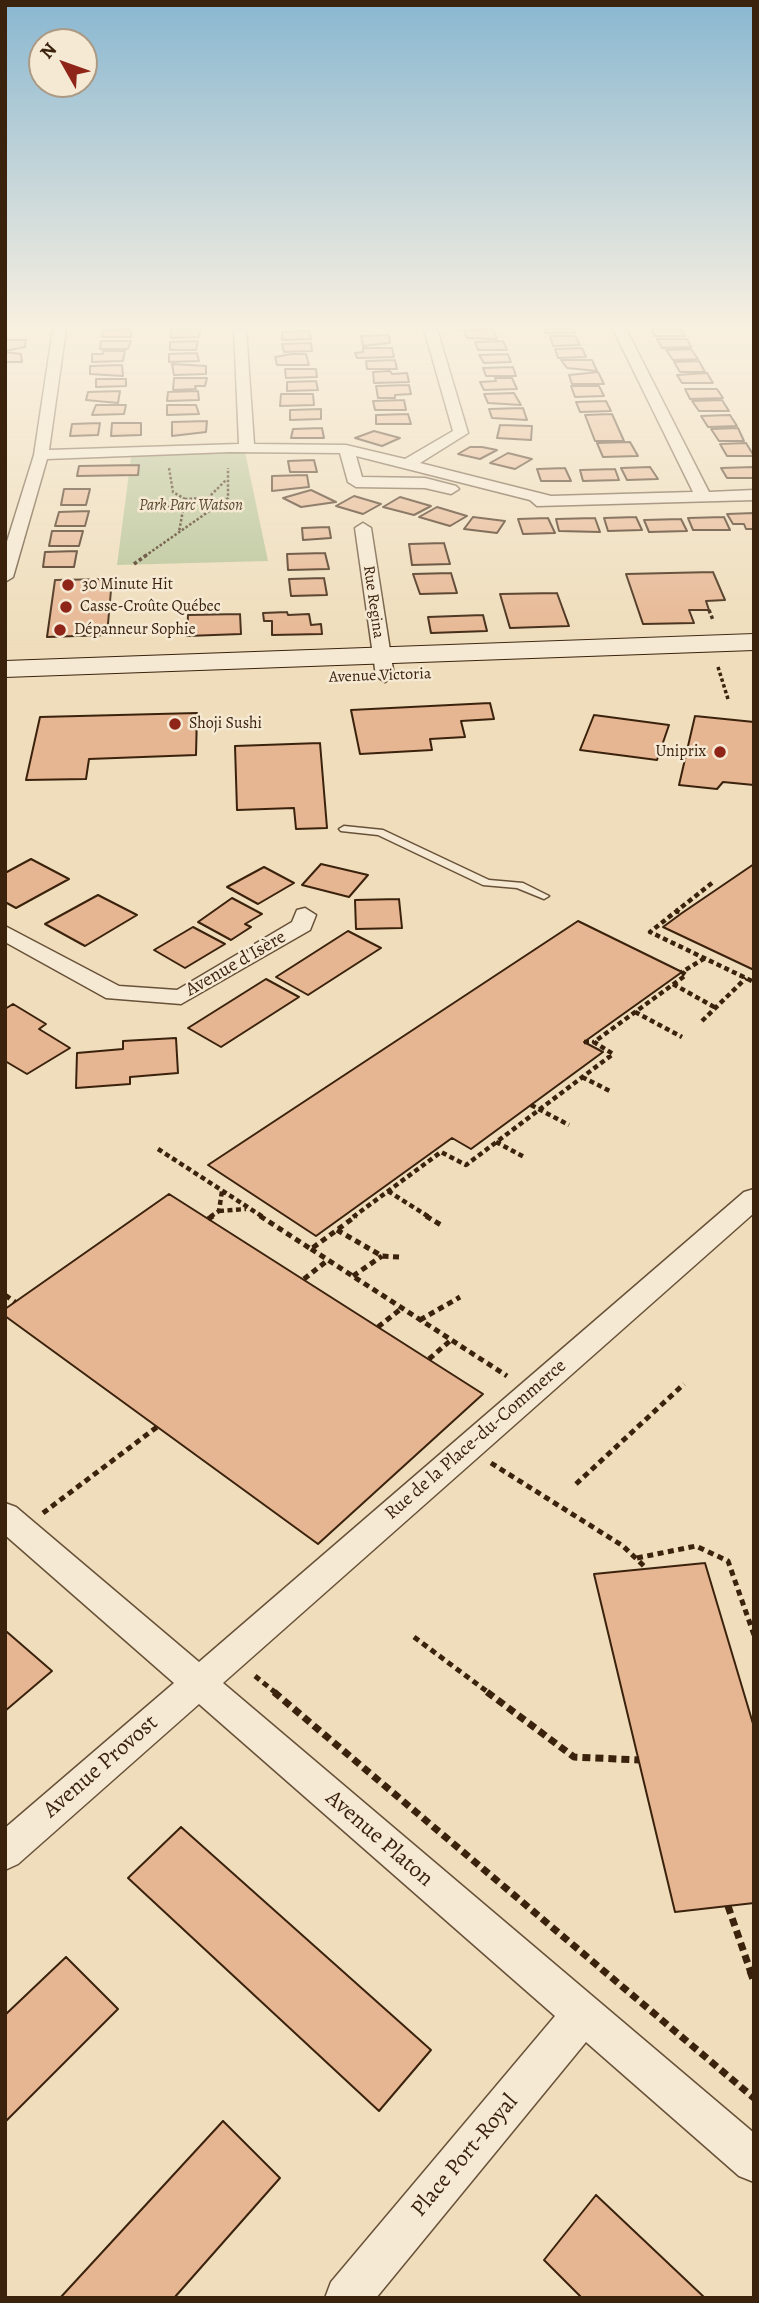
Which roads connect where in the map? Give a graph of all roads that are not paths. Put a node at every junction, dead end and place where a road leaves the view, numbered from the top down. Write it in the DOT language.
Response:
graph roads {
  1 [pos="44,436"];
  2 [pos="246,436"];
  3 [pos="455,436"];
  4 [pos="673,436"];
  5 [pos="247,448"];
  6 [pos="346,449"];
  7 [pos="41,454"];
  8 [pos="409,463"];
  9 [pos="754,495"];
  10 [pos="703,496"];
  11 [pos="553,501"];
  12 [pos="363,528"];
  13 [pos="5,577"];
  14 [pos="753,648"];
  15 [pos="383,665"];
  16 [pos="5,669"];
  17 [pos="5,689"];
  18 [pos="344,829"];
  19 [pos="544,896"];
  20 [pos="304,915"];
  21 [pos="5,933"];
  22 [pos="754,1198"];
  23 [pos="13,1523"];
  24 [pos="198,1683"];
  25 [pos="5,1852"];
  26 [pos="583,2014"];
  27 [pos="754,2161"];
  28 [pos="347,2298"];
  1 -- 7 [label="street"];
  2 -- 5 [label="street"];
  3 -- 8 [label="street"];
  4 -- 10 [label="street"];
  5 -- 6 [label="street"];
  5 -- 7 [label="street"];
  6 -- 8 [label="street"];
  6 -- 11 [label="street"];
  7 -- 13 [label="street"];
  8 -- 11 [label="street"];
  9 -- 10 [label="street"];
  10 -- 11 [label="street"];
  12 -- 15 [label="street, Rue Regina"];
  14 -- 15 [label="main road, Avenue Victoria"];
  14 -- 15 [label="main road, Avenue Victoria"];
  15 -- 16 [label="main road, Avenue Victoria"];
  15 -- 17 [label="main road, Avenue Victoria"];
  18 -- 19 [label="lane"];
  20 -- 21 [label="street, Avenue d'Isère"];
  22 -- 24 [label="street, Rue de la Place-du-Commerce"];
  23 -- 24 [label="street, Avenue Platon"];
  24 -- 25 [label="street, Avenue Provost"];
  24 -- 26 [label="street, Avenue Platon"];
  26 -- 27 [label="street, Avenue Platon"];
  26 -- 28 [label="street, Place Port-Royal"];
}
